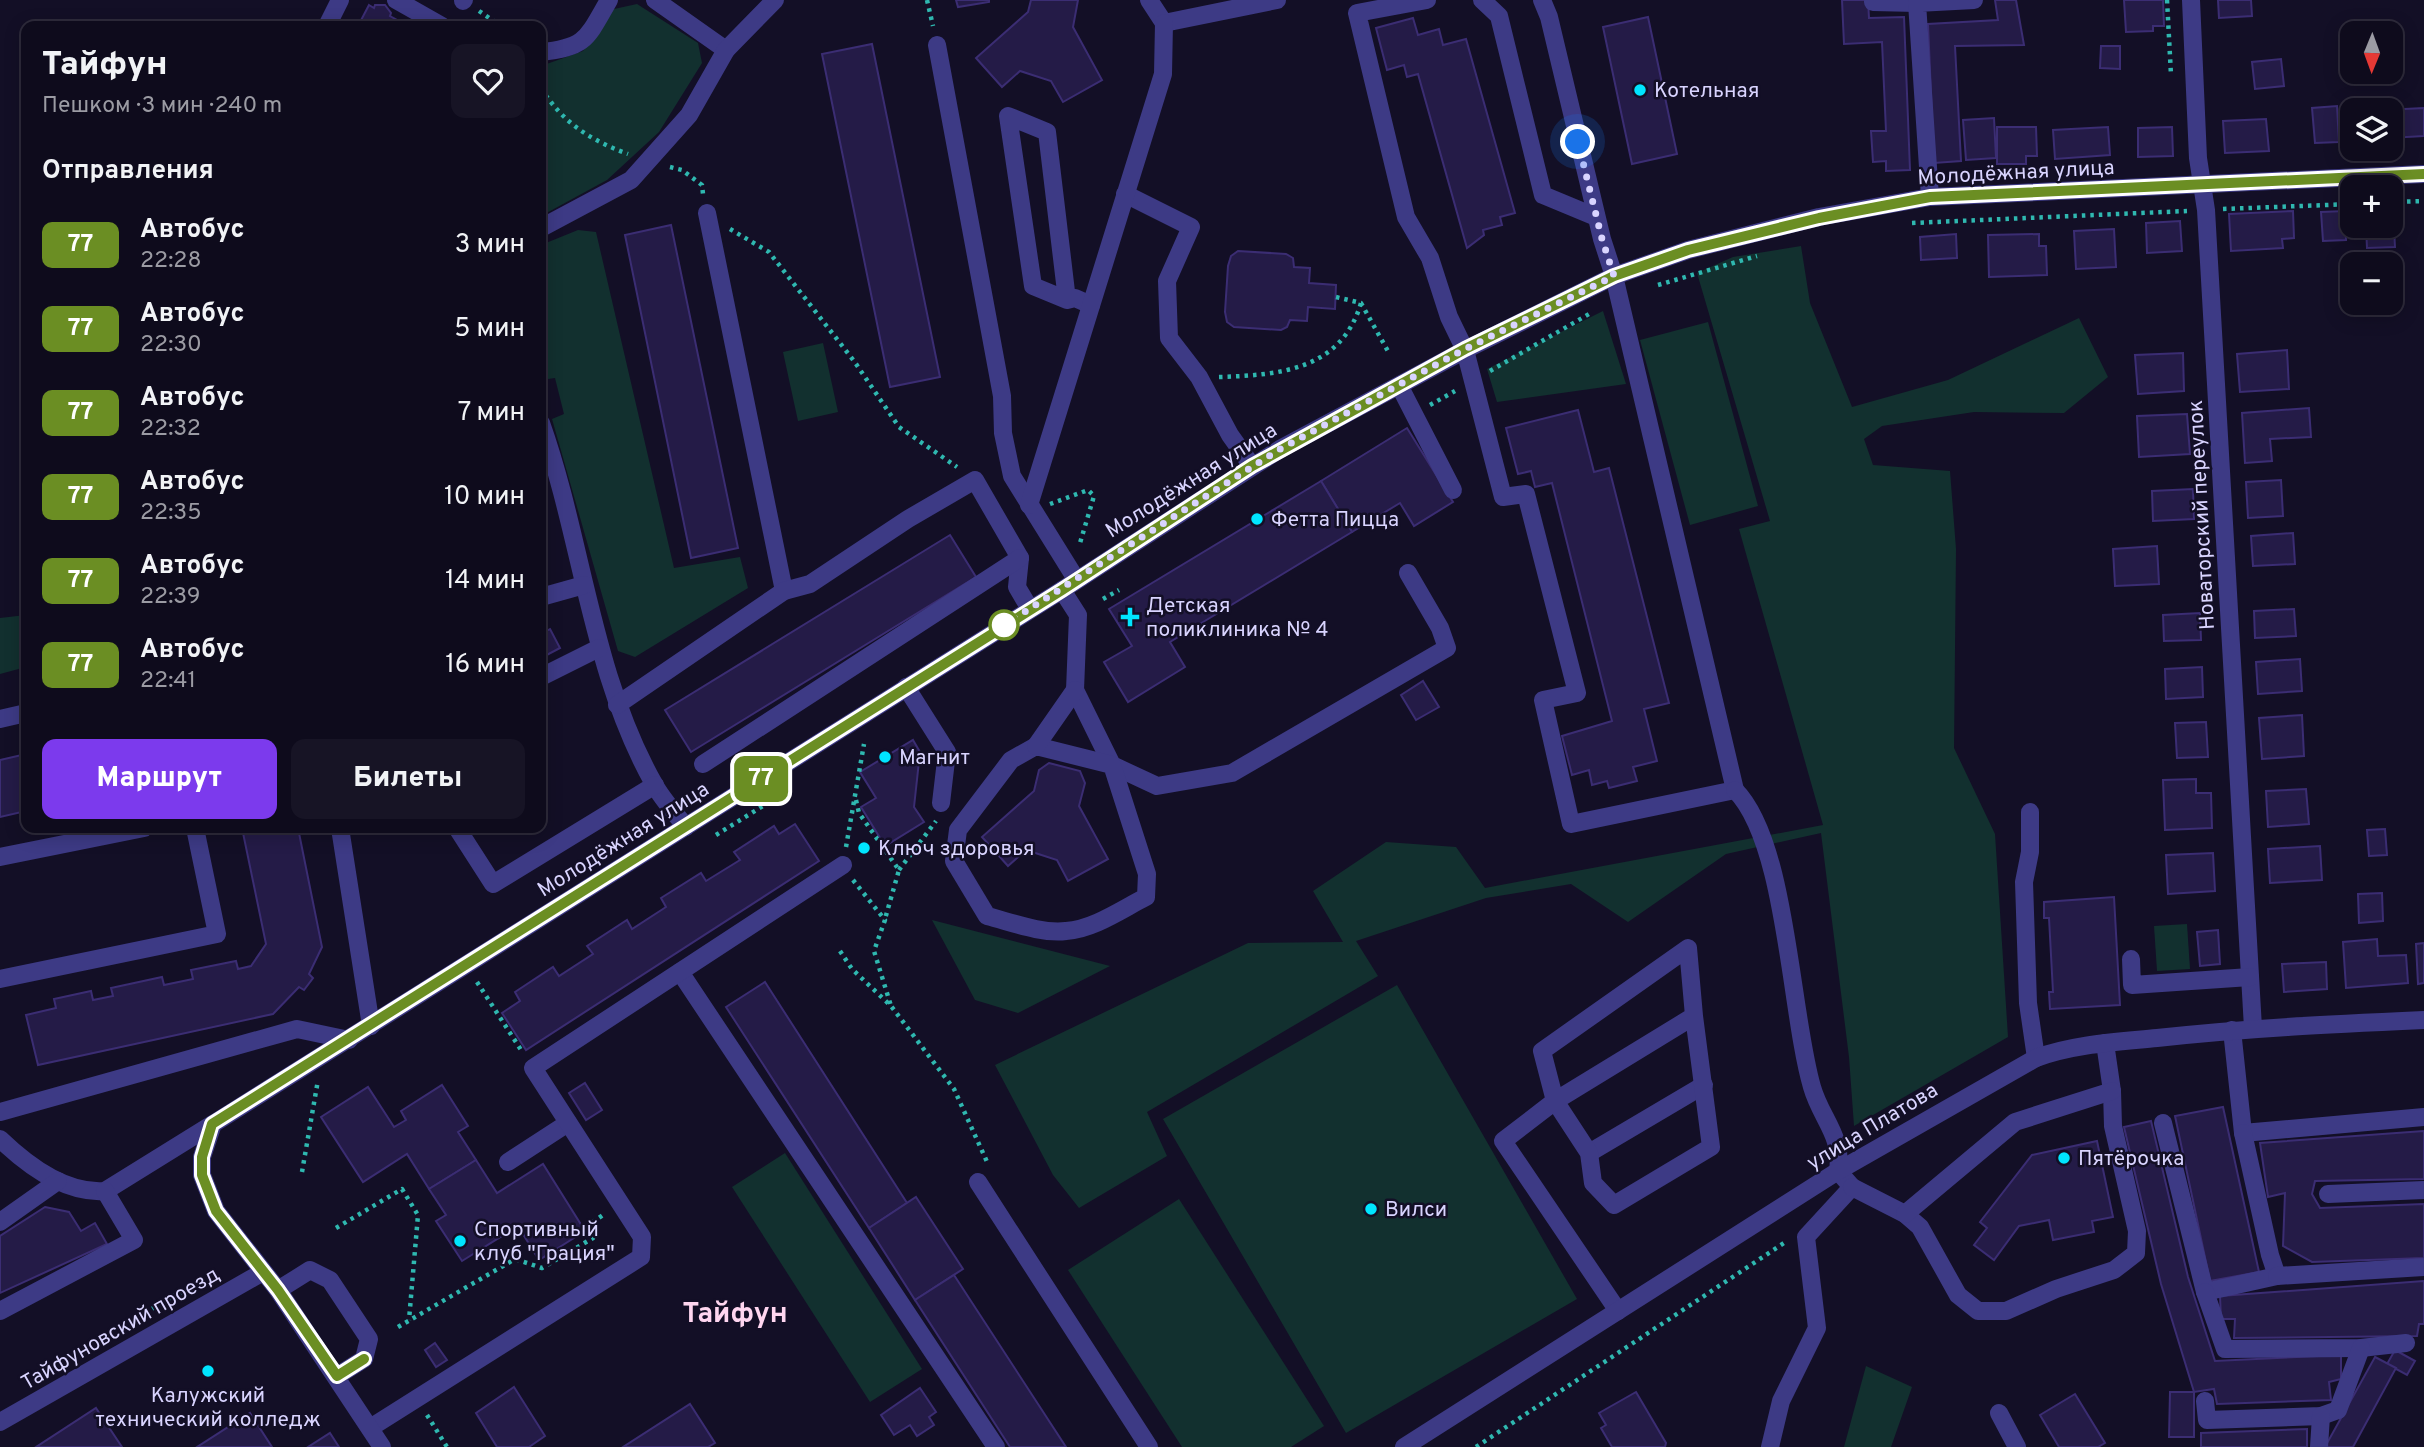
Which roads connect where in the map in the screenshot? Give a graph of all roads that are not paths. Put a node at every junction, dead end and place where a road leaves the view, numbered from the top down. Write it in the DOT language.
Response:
graph roads {
  1 [pos="340,0"];
  2 [pos="396,0"];
  3 [pos="609,0"];
  4 [pos="656,0"];
  5 [pos="775,0"];
  6 [pos="1149,0"];
  7 [pos="1277,0"];
  8 [pos="1427,0"];
  9 [pos="1482,0"];
  10 [pos="1542,0"];
  11 [pos="1974,0"];
  12 [pos="2191,0"];
  13 [pos="1873,2"];
  14 [pos="1917,3"];
  15 [pos="330,21"];
  16 [pos="433,21"];
  17 [pos="1164,23"];
  18 [pos="937,45"];
  19 [pos="726,50"];
  20 [pos="546,52"];
  21 [pos="2424,174"];
  22 [pos="2204,184"];
  23 [pos="1125,194"];
  24 [pos="1930,197"];
  25 [pos="707,214"];
  26 [pos="1596,217"];
  27 [pos="546,225"];
  28 [pos="1614,276"];
  29 [pos="1067,300"];
  30 [pos="1091,305"];
  31 [pos="1465,349"];
  32 [pos="1400,387"];
  33 [pos="546,439"];
  34 [pos="1252,466"];
  35 [pos="1452,490"];
  36 [pos="1031,508"];
  37 [pos="1020,558"];
  38 [pos="1408,573"];
  39 [pos="584,585"];
  40 [pos="1069,585"];
  41 [pos="784,591"];
  42 [pos="546,596"];
  43 [pos="1030,609"];
  44 [pos="599,648"];
  45 [pos="546,674"];
  46 [pos="906,687"];
  47 [pos="1074,690"];
  48 [pos="617,705"];
  49 [pos="21,714"];
  50 [pos="0,719"];
  51 [pos="1036,746"];
  52 [pos="703,764"];
  53 [pos="1112,765"];
  54 [pos="654,785"];
  55 [pos="1735,790"];
  56 [pos="941,803"];
  57 [pos="2030,812"];
  58 [pos="686,827"];
  59 [pos="86,833"];
  60 [pos="196,833"];
  61 [pos="341,833"];
  62 [pos="460,833"];
  63 [pos="0,857"];
  64 [pos="843,865"];
  65 [pos="2131,959"];
  66 [pos="680,971"];
  67 [pos="2250,977"];
  68 [pos="0,979"];
  69 [pos="1694,1016"];
  70 [pos="2424,1020"];
  71 [pos="371,1026"];
  72 [pos="2253,1028"];
  73 [pos="2232,1030"];
  74 [pos="349,1040"];
  75 [pos="2105,1043"];
  76 [pos="2036,1058"];
  77 [pos="1704,1085"];
  78 [pos="2112,1091"];
  79 [pos="1555,1101"];
  80 [pos="0,1112"];
  81 [pos="2424,1117"];
  82 [pos="568,1123"];
  83 [pos="2163,1123"];
  84 [pos="212,1124"];
  85 [pos="2243,1133"];
  86 [pos="0,1139"];
  87 [pos="1589,1153"];
  88 [pos="509,1162"];
  89 [pos="1838,1171"];
  90 [pos="985,1177"];
  91 [pos="58,1181"];
  92 [pos="1852,1187"];
  93 [pos="2424,1190"];
  94 [pos="105,1191"];
  95 [pos="2328,1194"];
  96 [pos="1905,1214"];
  97 [pos="0,1222"];
  98 [pos="2424,1267"];
  99 [pos="263,1272"];
  100 [pos="2277,1276"];
  101 [pos="278,1290"];
  102 [pos="2204,1292"];
  103 [pos="0,1311"];
  104 [pos="1618,1311"];
  105 [pos="2406,1343"];
  106 [pos="2361,1348"];
  107 [pos="337,1376"];
  108 [pos="2205,1401"];
  109 [pos="1999,1413"];
  110 [pos="2321,1416"];
  111 [pos="0,1422"];
  112 [pos="370,1428"];
  113 [pos="382,1447"];
  114 [pos="996,1447"];
  115 [pos="1149,1447"];
  116 [pos="1404,1447"];
  117 [pos="1770,1447"];
  118 [pos="2017,1447"];
  119 [pos="2319,1447"];
  1 -- 15 [label="street"];
  2 -- 16 [label="street"];
  3 -- 20 [label="street"];
  4 -- 19 [label="street"];
  5 -- 19 [label="street"];
  6 -- 17 [label="street"];
  7 -- 17 [label="street"];
  8 -- 31 [label="street"];
  9 -- 26 [label="street"];
  10 -- 26 [label="street"];
  11 -- 14 [label="street"];
  12 -- 22 [label="street, Новаторский переулок"];
  13 -- 14 [label="street"];
  14 -- 24 [label="street"];
  17 -- 23 [label="street"];
  18 -- 36 [label="street"];
  19 -- 27 [label="street"];
  21 -- 22 [label="street, Молодёжная улица"];
  22 -- 24 [label="street, Молодёжная улица"];
  22 -- 67 [label="street, Новаторский переулок"];
  23 -- 30 [label="street"];
  23 -- 34 [label="street"];
  24 -- 28 [label="street, Молодёжная улица"];
  25 -- 41 [label="street"];
  26 -- 28 [label="street"];
  28 -- 31 [label="street, Молодёжная улица"];
  28 -- 55 [label="street"];
  29 -- 29 [label="street"];
  29 -- 30 [label="street"];
  30 -- 36 [label="street"];
  31 -- 32 [label="street, Молодёжная улица"];
  31 -- 55 [label="street"];
  32 -- 34 [label="street, Молодёжная улица"];
  32 -- 35 [label="street"];
  33 -- 39 [label="street"];
  34 -- 40 [label="street, Молодёжная улица"];
  36 -- 40 [label="street"];
  37 -- 41 [label="street"];
  37 -- 43 [label="street"];
  37 -- 52 [label="street"];
  38 -- 53 [label="street"];
  39 -- 42 [label="street"];
  39 -- 44 [label="street"];
  40 -- 43 [label="street, Молодёжная улица"];
  40 -- 47 [label="street"];
  41 -- 48 [label="street"];
  43 -- 46 [label="street, Молодёжная улица"];
  44 -- 45 [label="street"];
  44 -- 48 [label="street"];
  46 -- 56 [label="street"];
  46 -- 58 [label="street, Молодёжная улица"];
  47 -- 51 [label="street"];
  47 -- 53 [label="street"];
  48 -- 54 [label="street"];
  49 -- 50 [label="street"];
  51 -- 53 [label="street"];
  51 -- 53 [label="street"];
  54 -- 58 [label="street"];
  54 -- 62 [label="street"];
  55 -- 89 [label="street"];
  57 -- 76 [label="street"];
  58 -- 71 [label="street, Молодёжная улица"];
  59 -- 63 [label="street"];
  60 -- 68 [label="street"];
  61 -- 71 [label="street"];
  64 -- 66 [label="street"];
  65 -- 67 [label="street"];
  66 -- 82 [label="street"];
  66 -- 114 [label="street"];
  67 -- 72 [label="street, Новаторский переулок"];
  69 -- 77 [label="street"];
  69 -- 79 [label="street"];
  69 -- 79 [label="street"];
  70 -- 72 [label="street, улица Платова"];
  71 -- 74 [label="street, Молодёжная улица"];
  72 -- 73 [label="street, улица Платова"];
  73 -- 75 [label="street, улица Платова"];
  73 -- 85 [label="street"];
  74 -- 80 [label="street"];
  74 -- 84 [label="street, Молодёжная улица"];
  75 -- 76 [label="street, улица Платова"];
  75 -- 78 [label="street"];
  76 -- 89 [label="street, улица Платова"];
  77 -- 87 [label="street"];
  77 -- 87 [label="street"];
  78 -- 96 [label="street"];
  78 -- 96 [label="street"];
  79 -- 87 [label="street"];
  79 -- 104 [label="street"];
  81 -- 85 [label="street"];
  82 -- 88 [label="street"];
  82 -- 112 [label="street"];
  83 -- 102 [label="street"];
  84 -- 94 [label="street, Молодёжная улица"];
  84 -- 99 [label="street"];
  85 -- 100 [label="street"];
  86 -- 91 [label="street"];
  89 -- 92 [label="street"];
  89 -- 104 [label="street, улица Платова"];
  90 -- 115 [label="street"];
  91 -- 94 [label="street"];
  91 -- 97 [label="street"];
  92 -- 96 [label="street"];
  92 -- 117 [label="street"];
  93 -- 95 [label="street"];
  94 -- 103 [label="street"];
  98 -- 100 [label="street"];
  99 -- 101 [label="street"];
  99 -- 111 [label="street, Тайфуновский проезд"];
  100 -- 102 [label="street"];
  101 -- 107 [label="street"];
  101 -- 107 [label="street"];
  102 -- 106 [label="street"];
  104 -- 116 [label="street, улица Платова"];
  105 -- 106 [label="street"];
  106 -- 110 [label="street"];
  107 -- 112 [label="street"];
  108 -- 110 [label="street"];
  109 -- 118 [label="street"];
  110 -- 119 [label="street"];
  112 -- 113 [label="street"];
}
